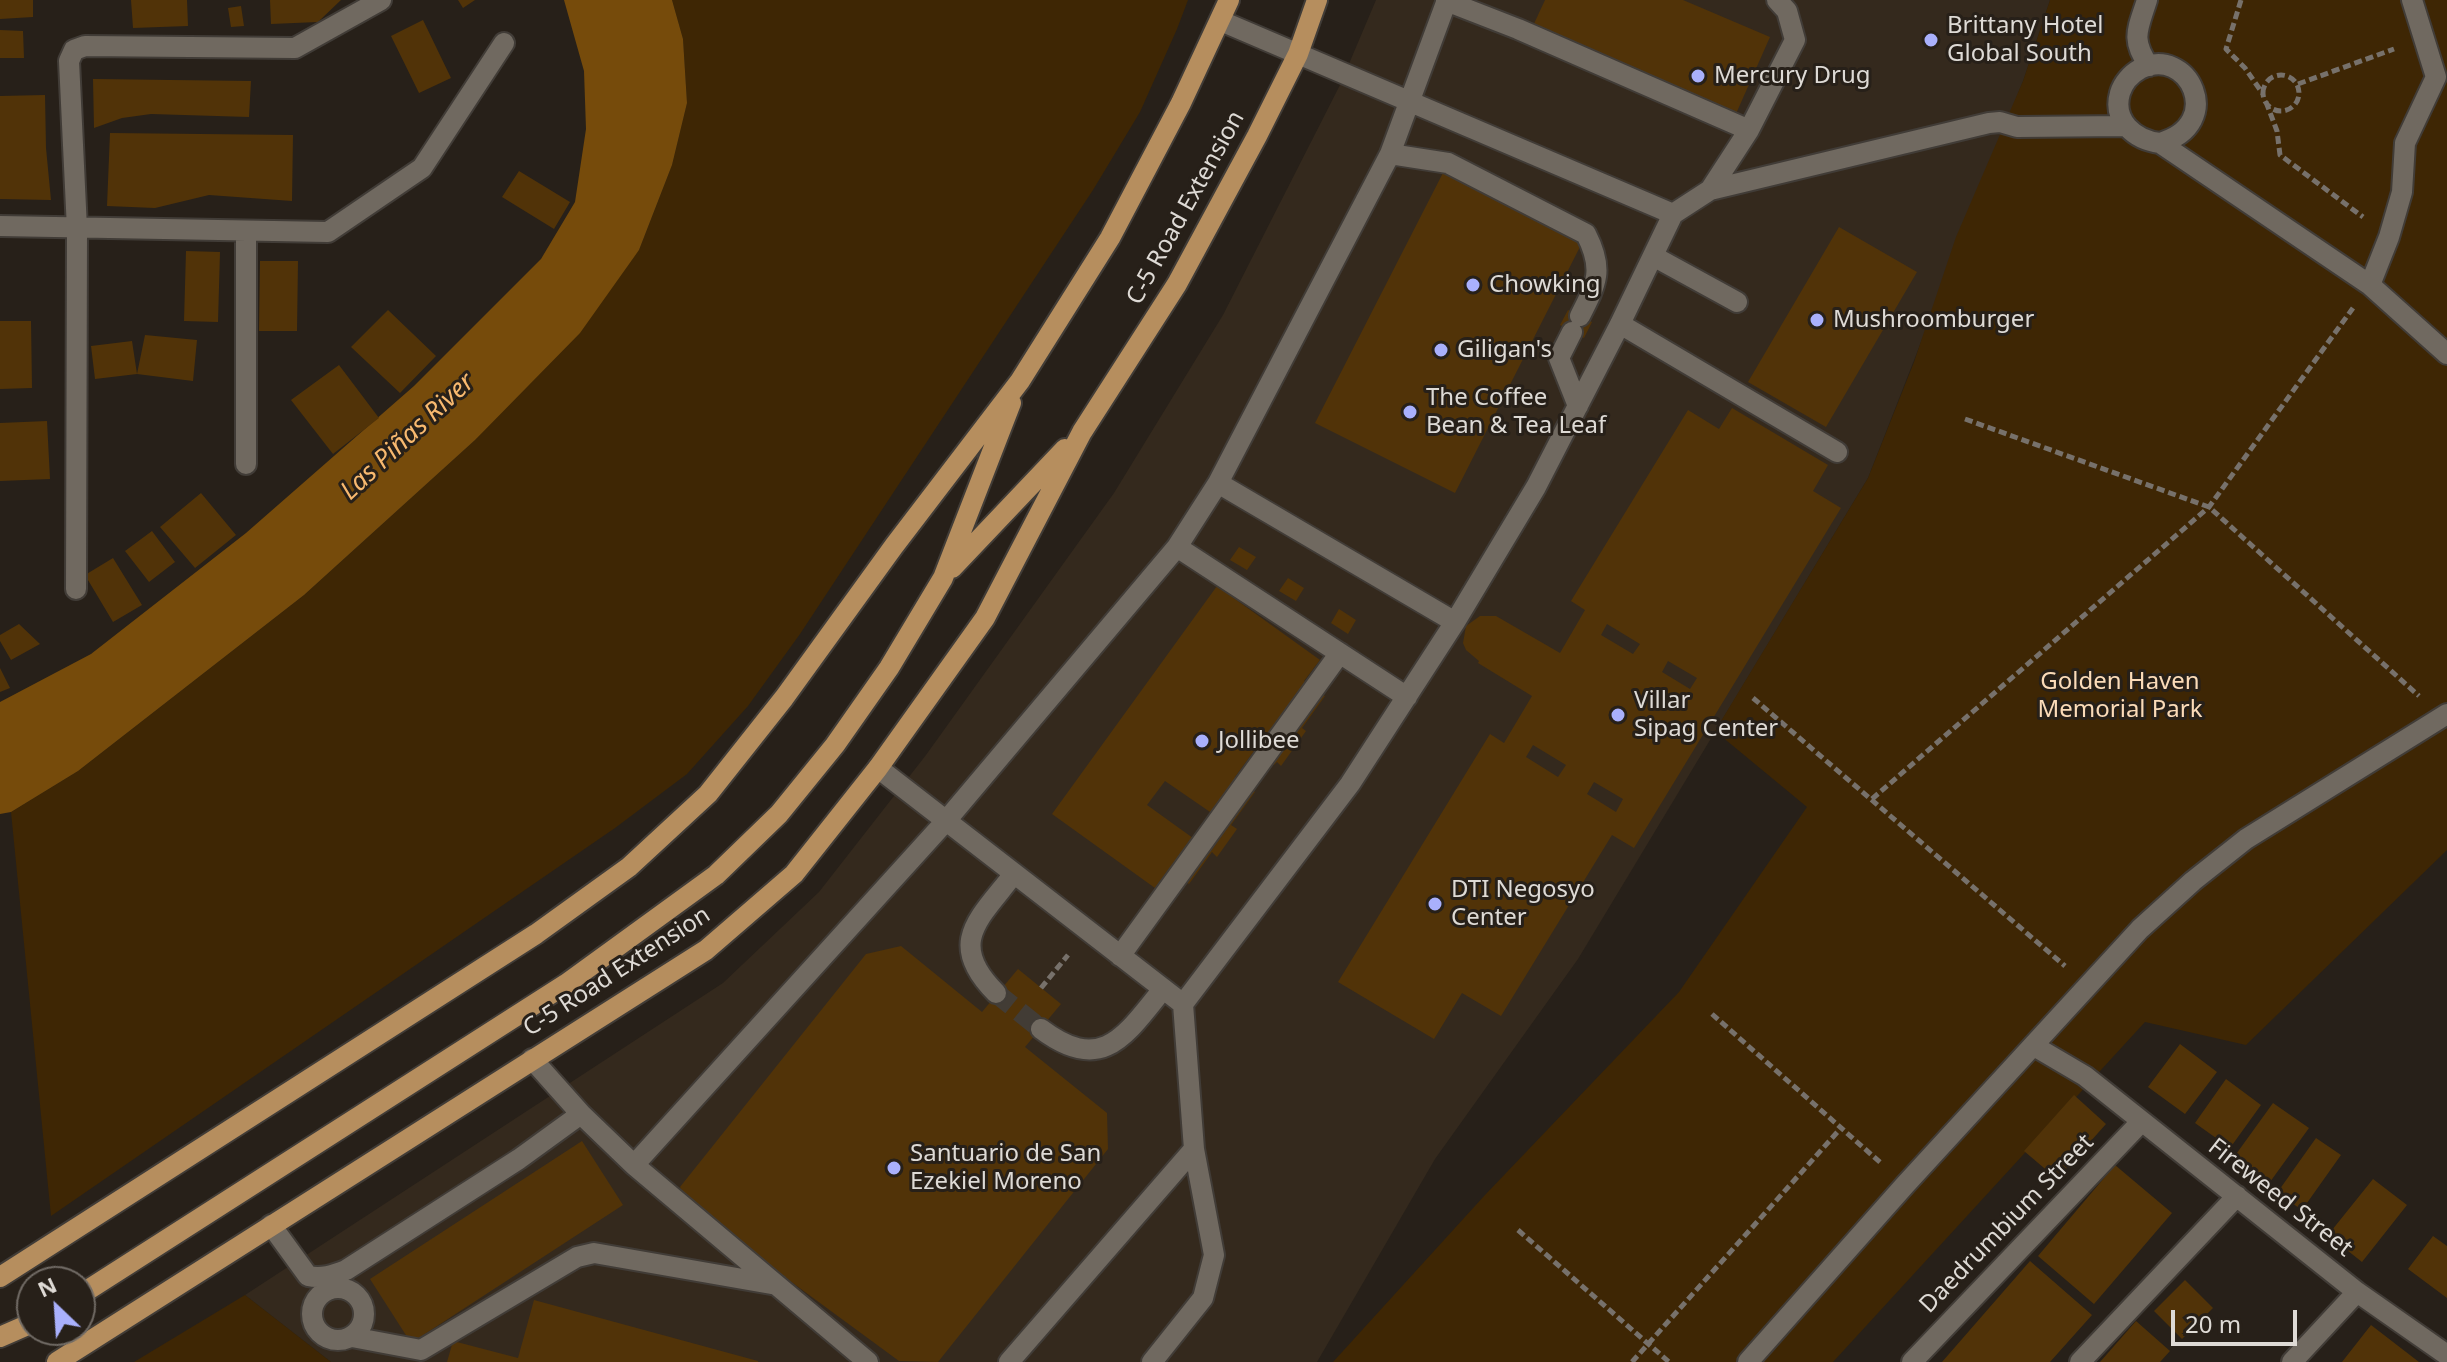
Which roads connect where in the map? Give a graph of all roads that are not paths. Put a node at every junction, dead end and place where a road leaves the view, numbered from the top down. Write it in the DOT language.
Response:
graph roads {
  1 [pos="381,0"];
  2 [pos="1229,0"];
  3 [pos="1317,0"];
  4 [pos="1447,0"];
  5 [pos="1777,0"];
  6 [pos="2147,0"];
  7 [pos="2412,0"];
  8 [pos="1221,21"];
  9 [pos="504,43"];
  10 [pos="1298,54"];
  11 [pos="2149,66"];
  12 [pos="1410,103"];
  13 [pos="2125,126"];
  14 [pos="1749,130"];
  15 [pos="2160,143"];
  16 [pos="1390,154"];
  17 [pos="1710,190"];
  18 [pos="1673,214"];
  19 [pos="0,226"];
  20 [pos="77,229"];
  21 [pos="246,231"];
  22 [pos="1653,256"];
  23 [pos="2370,285"];
  24 [pos="1737,302"];
  25 [pos="1620,324"];
  26 [pos="2447,354"];
  27 [pos="1020,381"];
  28 [pos="1578,406"];
  29 [pos="1082,432"];
  30 [pos="1837,452"];
  31 [pos="246,464"];
  32 [pos="1218,483"];
  33 [pos="1177,547"];
  34 [pos="943,578"];
  35 [pos="76,589"];
  36 [pos="1455,622"];
  37 [pos="1340,653"];
  38 [pos="1407,697"];
  39 [pos="2444,716"];
  40 [pos="878,768"];
  41 [pos="945,822"];
  42 [pos="1013,875"];
  43 [pos="1120,956"];
  44 [pos="1163,989"];
  45 [pos="996,993"];
  46 [pos="1183,1004"];
  47 [pos="1041,1029"];
  48 [pos="2034,1046"];
  49 [pos="532,1059"];
  50 [pos="581,1114"];
  51 [pos="2141,1122"];
  52 [pos="1194,1149"];
  53 [pos="634,1165"];
  54 [pos="2237,1196"];
  55 [pos="271,1225"];
  56 [pos="308,1276"];
  57 [pos="0,1277"];
  58 [pos="96,1285"];
  59 [pos="778,1286"];
  60 [pos="324,1291"];
  61 [pos="2357,1292"];
  62 [pos="352,1337"];
  63 [pos="2447,1355"];
  64 [pos="57,1362"];
  65 [pos="868,1362"];
  66 [pos="1009,1362"];
  67 [pos="1152,1362"];
  68 [pos="1748,1362"];
  69 [pos="1912,1362"];
  70 [pos="2080,1362"];
  71 [pos="2292,1362"];
  1 -- 20 [label="street"];
  2 -- 8 [label="main road, C-5 Road Extension"];
  3 -- 10 [label="main road, C-5 Road Extension"];
  4 -- 12 [label="street"];
  4 -- 14 [label="street"];
  5 -- 14 [label="street"];
  6 -- 11 [label="street"];
  7 -- 23 [label="street"];
  8 -- 10 [label="street"];
  8 -- 27 [label="main road, C-5 Road Extension"];
  9 -- 21 [label="street"];
  10 -- 12 [label="street"];
  10 -- 29 [label="main road, C-5 Road Extension"];
  11 -- 13 [label="street"];
  11 -- 15 [label="street"];
  12 -- 16 [label="street"];
  12 -- 18 [label="street"];
  13 -- 15 [label="street"];
  13 -- 17 [label="street"];
  14 -- 17 [label="street"];
  15 -- 23 [label="street"];
  16 -- 28 [label="street"];
  16 -- 32 [label="street"];
  17 -- 18 [label="street"];
  18 -- 22 [label="street"];
  19 -- 20 [label="street"];
  20 -- 21 [label="street"];
  20 -- 35 [label="street"];
  21 -- 31 [label="street"];
  22 -- 24 [label="street"];
  22 -- 25 [label="street"];
  23 -- 26 [label="street"];
  25 -- 28 [label="street"];
  25 -- 30 [label="street"];
  27 -- 34 [label="main road, C-5 Road Extension"];
  27 -- 57 [label="main road, C-5 Road Extension"];
  28 -- 36 [label="street"];
  29 -- 34 [label="main road, C-5 Road Extension"];
  29 -- 40 [label="main road, C-5 Road Extension"];
  32 -- 33 [label="street"];
  32 -- 36 [label="street"];
  33 -- 37 [label="street"];
  33 -- 41 [label="street"];
  34 -- 58 [label="main road, C-5 Road Extension"];
  36 -- 38 [label="street"];
  37 -- 38 [label="street"];
  37 -- 43 [label="street"];
  38 -- 46 [label="street"];
  39 -- 48 [label="street"];
  40 -- 41 [label="street"];
  40 -- 49 [label="main road, C-5 Road Extension"];
  41 -- 42 [label="street"];
  41 -- 53 [label="street"];
  42 -- 43 [label="street"];
  42 -- 45 [label="street"];
  43 -- 44 [label="street"];
  44 -- 46 [label="street"];
  44 -- 47 [label="street"];
  46 -- 52 [label="street"];
  48 -- 51 [label="street, Fireweed Street"];
  48 -- 68 [label="street"];
  49 -- 50 [label="street"];
  49 -- 55 [label="main road, C-5 Road Extension"];
  50 -- 53 [label="street"];
  50 -- 56 [label="street"];
  51 -- 54 [label="street, Fireweed Street"];
  51 -- 69 [label="street, Daedrumbium Street"];
  52 -- 66 [label="street"];
  52 -- 67 [label="street"];
  53 -- 59 [label="street"];
  54 -- 61 [label="street, Fireweed Street"];
  54 -- 70 [label="street"];
  55 -- 56 [label="street"];
  55 -- 64 [label="main road, C-5 Road Extension"];
  56 -- 60 [label="street"];
  59 -- 62 [label="street"];
  59 -- 65 [label="street"];
  60 -- 62 [label="street"];
  60 -- 62 [label="street"];
  61 -- 63 [label="street, Fireweed Street"];
  61 -- 71 [label="street"];
}
